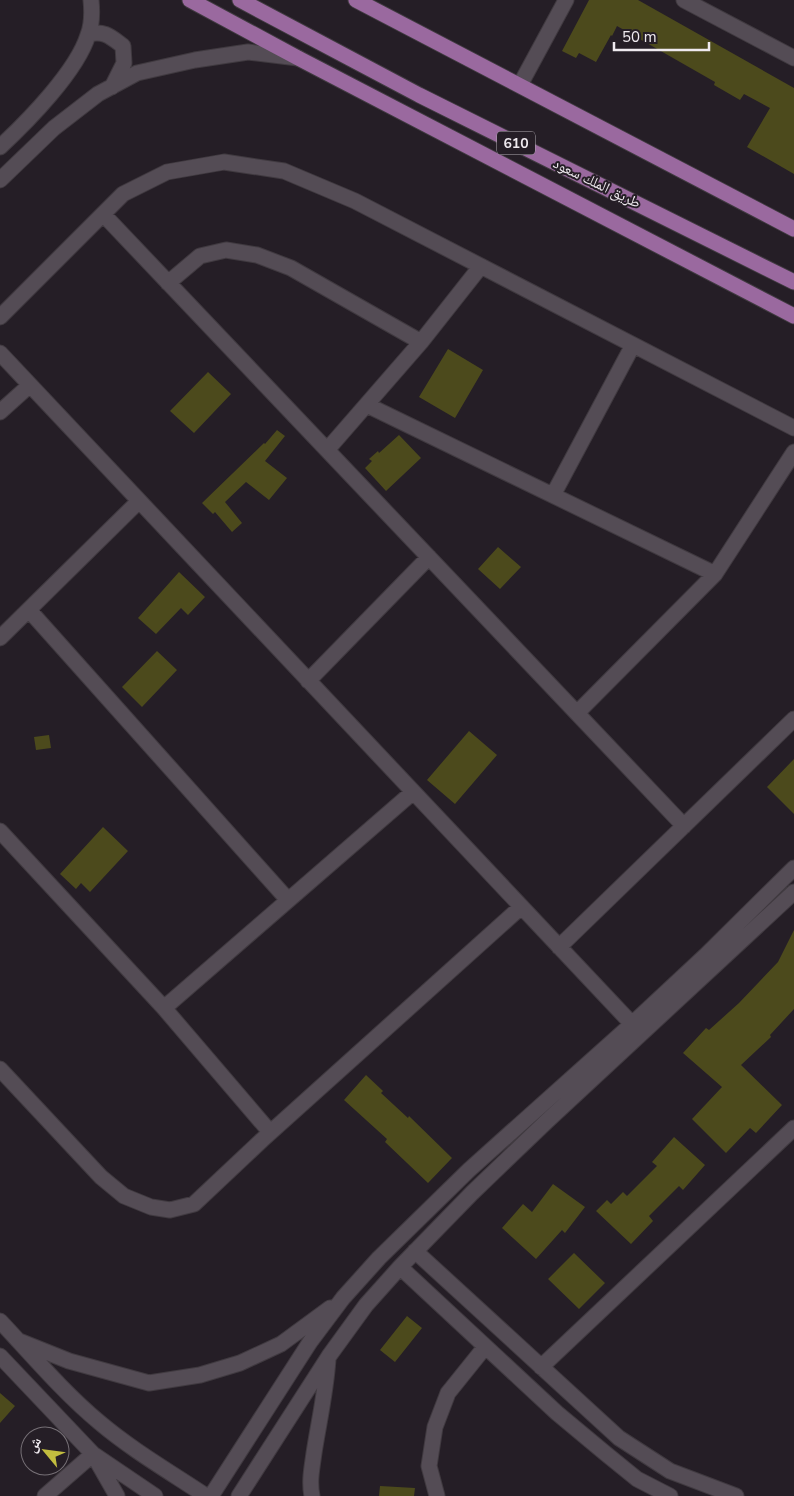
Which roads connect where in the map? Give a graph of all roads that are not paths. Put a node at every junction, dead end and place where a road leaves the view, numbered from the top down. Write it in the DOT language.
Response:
graph roads {
  1 [pos="91,0"];
  2 [pos="190,0"];
  3 [pos="240,0"];
  4 [pos="356,0"];
  5 [pos="566,0"];
  6 [pos="684,0"];
  7 [pos="89,34"];
  8 [pos="298,58"];
  9 [pos="794,58"];
  10 [pos="520,85"];
  11 [pos="112,87"];
  12 [pos="0,147"];
  13 [pos="0,180"];
  14 [pos="103,214"];
  15 [pos="794,229"];
  16 [pos="481,266"];
  17 [pos="794,282"];
  18 [pos="168,283"];
  19 [pos="794,316"];
  20 [pos="0,317"];
  21 [pos="422,342"];
  22 [pos="633,344"];
  23 [pos="0,354"];
  24 [pos="30,385"];
  25 [pos="367,405"];
  26 [pos="0,412"];
  27 [pos="794,428"];
  28 [pos="327,450"];
  29 [pos="794,452"];
  30 [pos="553,495"];
  31 [pos="139,501"];
  32 [pos="429,557"];
  33 [pos="715,574"];
  34 [pos="29,610"];
  35 [pos="0,638"];
  36 [pos="308,681"];
  37 [pos="577,713"];
  38 [pos="794,719"];
  39 [pos="413,792"];
  40 [pos="684,826"];
  41 [pos="0,831"];
  42 [pos="794,868"];
  43 [pos="794,892"];
  44 [pos="288,900"];
  45 [pos="521,907"];
  46 [pos="559,947"];
  47 [pos="164,1008"];
  48 [pos="632,1024"];
  49 [pos="2,1074"];
  50 [pos="794,1128"];
  51 [pos="270,1132"];
  52 [pos="415,1251"];
  53 [pos="400,1267"];
  54 [pos="343,1298"];
  55 [pos="0,1321"];
  56 [pos="19,1341"];
  57 [pos="485,1347"];
  58 [pos="0,1356"];
  59 [pos="328,1356"];
  60 [pos="541,1368"];
  61 [pos="94,1454"];
  62 [pos="45,1496"];
  63 [pos="118,1496"];
  64 [pos="155,1496"];
  65 [pos="206,1496"];
  66 [pos="211,1496"];
  67 [pos="239,1496"];
  68 [pos="312,1496"];
  69 [pos="437,1496"];
  70 [pos="670,1496"];
  71 [pos="736,1496"];
  1 -- 7 [label="street"];
  2 -- 8 [label="main road"];
  3 -- 17 [label="main road, طريق الملك سعود / 610"];
  4 -- 10 [label="main road"];
  5 -- 10 [label="street"];
  6 -- 9 [label="street"];
  7 -- 11 [label="street"];
  7 -- 12 [label="street"];
  8 -- 11 [label="street"];
  8 -- 19 [label="main road"];
  10 -- 15 [label="main road"];
  11 -- 13 [label="street"];
  14 -- 16 [label="street"];
  14 -- 18 [label="street"];
  14 -- 20 [label="street"];
  16 -- 21 [label="street"];
  16 -- 22 [label="street"];
  18 -- 21 [label="street"];
  18 -- 28 [label="street"];
  21 -- 25 [label="street"];
  22 -- 27 [label="street"];
  22 -- 30 [label="street"];
  23 -- 24 [label="street"];
  24 -- 26 [label="street"];
  24 -- 31 [label="street"];
  25 -- 28 [label="street"];
  25 -- 30 [label="street"];
  28 -- 32 [label="street"];
  29 -- 33 [label="street"];
  30 -- 33 [label="street"];
  31 -- 34 [label="street"];
  31 -- 36 [label="street"];
  32 -- 36 [label="street"];
  32 -- 37 [label="street"];
  33 -- 37 [label="street"];
  34 -- 35 [label="street"];
  34 -- 44 [label="street"];
  36 -- 39 [label="street"];
  37 -- 40 [label="street"];
  38 -- 40 [label="street"];
  39 -- 44 [label="street"];
  39 -- 45 [label="street"];
  40 -- 46 [label="street"];
  41 -- 47 [label="street"];
  42 -- 48 [label="street"];
  43 -- 52 [label="street"];
  44 -- 47 [label="street"];
  45 -- 46 [label="street"];
  45 -- 51 [label="street"];
  46 -- 48 [label="street"];
  47 -- 51 [label="street"];
  48 -- 54 [label="street"];
  49 -- 51 [label="street"];
  50 -- 60 [label="street"];
  52 -- 53 [label="street"];
  52 -- 60 [label="street"];
  53 -- 57 [label="street"];
  53 -- 59 [label="street"];
  54 -- 56 [label="street"];
  54 -- 66 [label="street"];
  55 -- 56 [label="street"];
  56 -- 65 [label="street"];
  57 -- 69 [label="street"];
  57 -- 70 [label="street"];
  58 -- 61 [label="street"];
  59 -- 67 [label="street"];
  59 -- 68 [label="street"];
  60 -- 71 [label="street"];
  61 -- 62 [label="street"];
  61 -- 63 [label="street"];
  61 -- 64 [label="street"];
}
